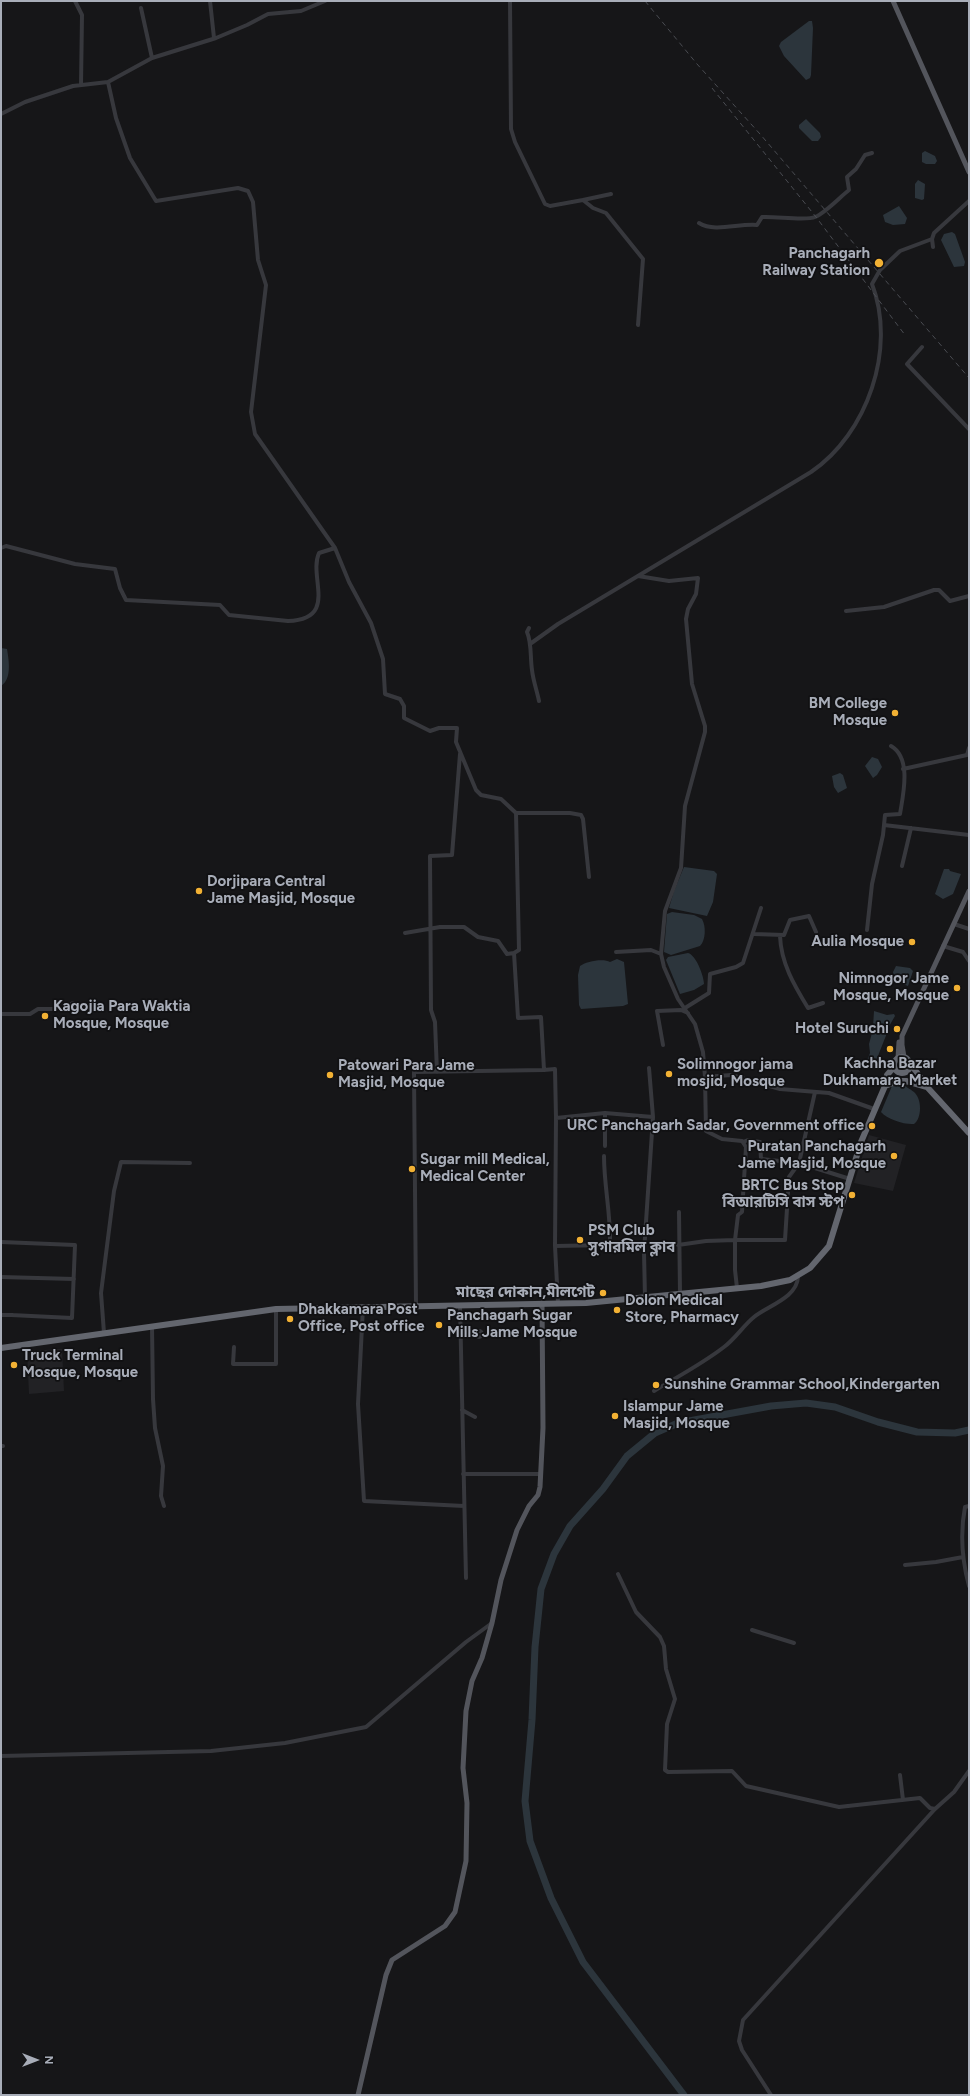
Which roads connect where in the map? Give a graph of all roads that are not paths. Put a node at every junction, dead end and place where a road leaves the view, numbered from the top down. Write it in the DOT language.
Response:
graph roads {
  1 [pos="75,1"];
  2 [pos="210,1"];
  3 [pos="325,1"];
  4 [pos="510,1"];
  5 [pos="893,1"];
  6 [pos="140,8"];
  7 [pos="214,38"];
  8 [pos="152,58"];
  9 [pos="108,82"];
  10 [pos="81,85"];
  11 [pos="1,114"];
  12 [pos="872,153"];
  13 [pos="969,172"];
  14 [pos="611,194"];
  15 [pos="583,200"];
  16 [pos="969,201"];
  17 [pos="699,223"];
  18 [pos="932,240"];
  19 [pos="933,247"];
  20 [pos="638,325"];
  21 [pos="922,347"];
  22 [pos="969,429"];
  23 [pos="1,548"];
  24 [pos="335,548"];
  25 [pos="638,576"];
  26 [pos="969,596"];
  27 [pos="846,611"];
  28 [pos="529,628"];
  29 [pos="530,644"];
  30 [pos="539,701"];
  31 [pos="891,746"];
  32 [pos="969,748"];
  33 [pos="460,752"];
  34 [pos="904,769"];
  35 [pos="516,813"];
  36 [pos="884,825"];
  37 [pos="911,828"];
  38 [pos="969,835"];
  39 [pos="902,866"];
  40 [pos="589,877"];
  41 [pos="969,891"];
  42 [pos="761,908"];
  43 [pos="954,924"];
  44 [pos="432,928"];
  45 [pos="969,929"];
  46 [pos="867,930"];
  47 [pos="816,932"];
  48 [pos="405,933"];
  49 [pos="754,934"];
  50 [pos="780,936"];
  51 [pos="943,946"];
  52 [pos="616,952"];
  53 [pos="514,953"];
  54 [pos="661,954"];
  55 [pos="969,961"];
  56 [pos="73,1003"];
  57 [pos="823,1003"];
  58 [pos="685,1008"];
  59 [pos="1,1014"];
  60 [pos="689,1014"];
  61 [pos="663,1045"];
  62 [pos="901,1057"];
  63 [pos="910,1063"];
  64 [pos="649,1068"];
  65 [pos="892,1069"];
  66 [pos="544,1070"];
  67 [pos="437,1072"];
  68 [pos="906,1072"];
  69 [pos="916,1073"];
  70 [pos="705,1077"];
  71 [pos="888,1085"];
  72 [pos="928,1088"];
  73 [pos="815,1092"];
  74 [pos="874,1108"];
  75 [pos="605,1113"];
  76 [pos="653,1117"];
  77 [pos="556,1118"];
  78 [pos="969,1132"];
  79 [pos="743,1142"];
  80 [pos="605,1146"];
  81 [pos="604,1156"];
  82 [pos="190,1163"];
  83 [pos="799,1163"];
  84 [pos="850,1179"];
  85 [pos="679,1212"];
  86 [pos="735,1240"];
  87 [pos="1,1242"];
  88 [pos="678,1245"];
  89 [pos="555,1246"];
  90 [pos="1,1277"];
  91 [pos="798,1277"];
  92 [pos="74,1279"];
  93 [pos="737,1288"];
  94 [pos="680,1294"];
  95 [pos="645,1298"];
  96 [pos="542,1303"];
  97 [pos="558,1303"];
  98 [pos="460,1305"];
  99 [pos="416,1306"];
  100 [pos="363,1307"];
  101 [pos="276,1309"];
  102 [pos="1,1314"];
  103 [pos="152,1326"];
  104 [pos="104,1333"];
  105 [pos="461,1334"];
  106 [pos="476,1334"];
  107 [pos="234,1347"];
  108 [pos="1,1348"];
  109 [pos="654,1391"];
  110 [pos="462,1410"];
  111 [pos="475,1417"];
  112 [pos="463,1474"];
  113 [pos="540,1474"];
  114 [pos="164,1506"];
  115 [pos="464,1506"];
  116 [pos="969,1506"];
  117 [pos="963,1557"];
  118 [pos="906,1565"];
  119 [pos="618,1574"];
  120 [pos="466,1578"];
  121 [pos="969,1586"];
  122 [pos="492,1623"];
  123 [pos="752,1630"];
  124 [pos="794,1643"];
  125 [pos="1,1756"];
  126 [pos="969,1771"];
  127 [pos="900,1775"];
  128 [pos="903,1800"];
  129 [pos="935,1810"];
  130 [pos="358,2095"];
  131 [pos="771,2095"];
  1 -- 10 [label="street"];
  2 -- 7 [label="street"];
  3 -- 7 [label="street"];
  4 -- 15 [label="street"];
  5 -- 13 [label="main road"];
  6 -- 8 [label="street"];
  7 -- 8 [label="street"];
  8 -- 9 [label="street"];
  9 -- 10 [label="street"];
  9 -- 24 [label="street"];
  10 -- 11 [label="street"];
  12 -- 17 [label="street"];
  14 -- 15 [label="street"];
  15 -- 20 [label="street"];
  16 -- 18 [label="street"];
  18 -- 19 [label="street"];
  18 -- 25 [label="street"];
  21 -- 22 [label="street"];
  23 -- 24 [label="street"];
  24 -- 33 [label="street"];
  25 -- 29 [label="street"];
  25 -- 54 [label="street"];
  26 -- 27 [label="street"];
  28 -- 29 [label="street"];
  29 -- 30 [label="street"];
  31 -- 34 [label="street"];
  32 -- 34 [label="street"];
  33 -- 35 [label="street"];
  33 -- 44 [label="street"];
  34 -- 36 [label="street"];
  35 -- 40 [label="street"];
  35 -- 53 [label="street"];
  36 -- 37 [label="street"];
  36 -- 46 [label="street"];
  37 -- 38 [label="street"];
  37 -- 39 [label="street"];
  41 -- 43 [label="main road"];
  42 -- 49 [label="street"];
  43 -- 45 [label="street"];
  43 -- 51 [label="main road"];
  44 -- 48 [label="street"];
  44 -- 53 [label="street"];
  44 -- 67 [label="street"];
  47 -- 50 [label="street"];
  49 -- 50 [label="street"];
  49 -- 58 [label="street"];
  50 -- 57 [label="street"];
  51 -- 55 [label="street"];
  51 -- 62 [label="main road"];
  52 -- 54 [label="street"];
  53 -- 66 [label="street"];
  54 -- 58 [label="street"];
  56 -- 59 [label="street"];
  58 -- 60 [label="street"];
  60 -- 61 [label="street"];
  60 -- 70 [label="street"];
  62 -- 63 [label="highway"];
  62 -- 65 [label="highway"];
  63 -- 68 [label="highway"];
  63 -- 69 [label="highway"];
  64 -- 76 [label="street"];
  65 -- 68 [label="highway"];
  65 -- 71 [label="highway"];
  66 -- 67 [label="street"];
  66 -- 77 [label="street"];
  67 -- 99 [label="street"];
  68 -- 69 [label="highway"];
  69 -- 72 [label="highway"];
  70 -- 73 [label="street"];
  70 -- 79 [label="street"];
  71 -- 72 [label="highway"];
  71 -- 74 [label="highway"];
  72 -- 78 [label="highway"];
  73 -- 74 [label="street"];
  73 -- 83 [label="street"];
  74 -- 84 [label="highway"];
  75 -- 76 [label="street"];
  75 -- 77 [label="street"];
  75 -- 80 [label="street"];
  76 -- 95 [label="street"];
  77 -- 89 [label="street"];
  79 -- 83 [label="street"];
  79 -- 86 [label="street"];
  81 -- 89 [label="street"];
  82 -- 104 [label="street"];
  83 -- 84 [label="street"];
  83 -- 86 [label="street"];
  84 -- 91 [label="highway"];
  85 -- 88 [label="street"];
  86 -- 88 [label="street"];
  86 -- 93 [label="street"];
  87 -- 92 [label="street"];
  88 -- 94 [label="street"];
  89 -- 97 [label="street"];
  90 -- 92 [label="street"];
  91 -- 93 [label="highway"];
  91 -- 109 [label="street"];
  92 -- 102 [label="street"];
  93 -- 94 [label="highway"];
  94 -- 95 [label="highway"];
  95 -- 97 [label="highway"];
  96 -- 97 [label="highway"];
  96 -- 98 [label="highway"];
  96 -- 113 [label="main road"];
  98 -- 99 [label="highway"];
  98 -- 105 [label="street"];
  99 -- 100 [label="highway"];
  100 -- 101 [label="highway"];
  100 -- 115 [label="street"];
  101 -- 103 [label="highway"];
  101 -- 107 [label="street"];
  103 -- 104 [label="highway"];
  103 -- 114 [label="street"];
  104 -- 108 [label="highway"];
  105 -- 106 [label="street"];
  105 -- 110 [label="street"];
  110 -- 111 [label="street"];
  110 -- 112 [label="street"];
  112 -- 113 [label="street"];
  112 -- 115 [label="street"];
  113 -- 122 [label="main road"];
  115 -- 120 [label="street"];
  116 -- 117 [label="street"];
  117 -- 118 [label="street"];
  117 -- 121 [label="street"];
  119 -- 128 [label="street"];
  122 -- 125 [label="street"];
  122 -- 130 [label="main road"];
  123 -- 124 [label="street"];
  126 -- 129 [label="street"];
  127 -- 128 [label="street"];
  128 -- 129 [label="street"];
  129 -- 131 [label="street"];
}
